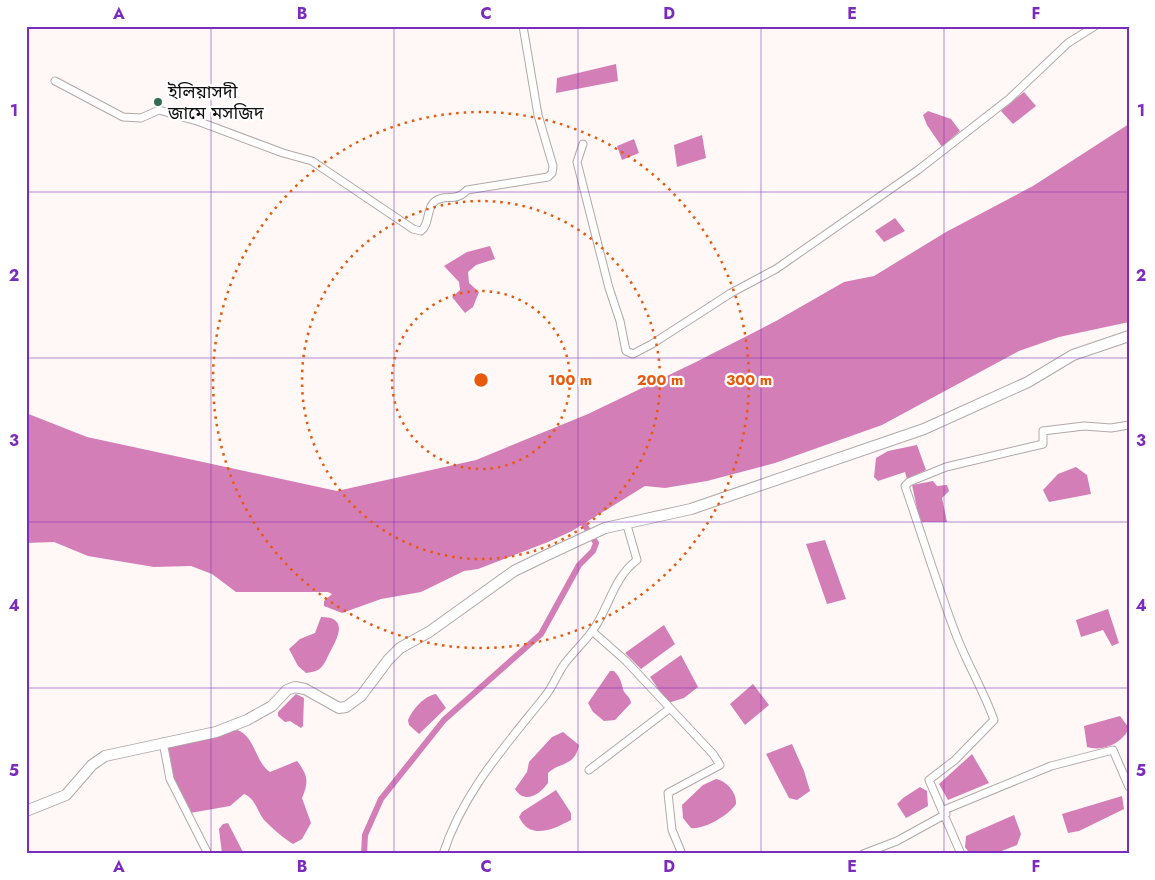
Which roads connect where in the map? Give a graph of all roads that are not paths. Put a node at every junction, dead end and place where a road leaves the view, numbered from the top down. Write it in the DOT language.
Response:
graph roads {
  1 [pos="523,26"];
  2 [pos="1095,26"];
  3 [pos="55,81"];
  4 [pos="583,144"];
  5 [pos="1129,336"];
  6 [pos="1129,425"];
  7 [pos="626,522"];
  8 [pos="592,631"];
  9 [pos="669,709"];
  10 [pos="163,742"];
  11 [pos="589,770"];
  12 [pos="1129,787"];
  13 [pos="26,811"];
  14 [pos="945,812"];
  15 [pos="208,854"];
  16 [pos="443,854"];
  17 [pos="682,854"];
  18 [pos="863,854"];
  19 [pos="962,854"];
  1 -- 3 [label="street"];
  2 -- 4 [label="street"];
  5 -- 7 [label="main road"];
  6 -- 14 [label="street"];
  7 -- 8 [label="street"];
  7 -- 10 [label="main road"];
  8 -- 9 [label="street"];
  8 -- 16 [label="street"];
  9 -- 11 [label="street"];
  9 -- 17 [label="street"];
  10 -- 13 [label="main road"];
  10 -- 15 [label="street"];
  12 -- 14 [label="street"];
  14 -- 18 [label="street"];
  14 -- 19 [label="street"];
}
